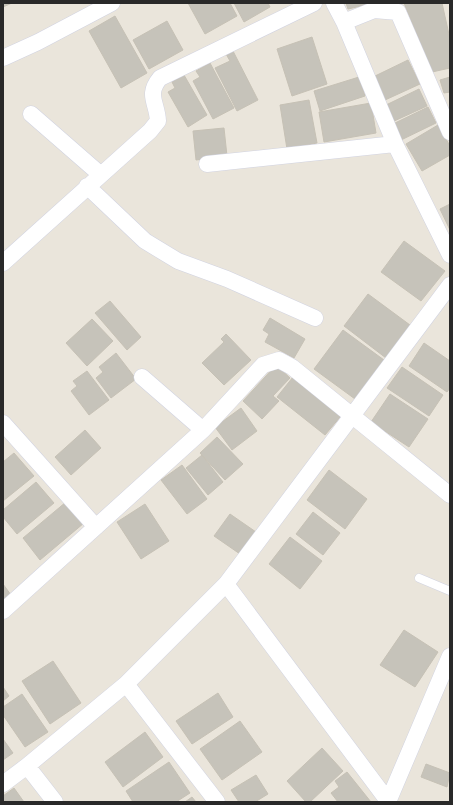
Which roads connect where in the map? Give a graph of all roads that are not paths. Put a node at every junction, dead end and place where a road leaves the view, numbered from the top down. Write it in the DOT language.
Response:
graph roads {
  1 [pos="112,3"];
  2 [pos="314,3"];
  3 [pos="334,3"];
  4 [pos="344,22"];
  5 [pos="3,58"];
  6 [pos="31,114"];
  7 [pos="450,132"];
  8 [pos="395,144"];
  9 [pos="207,164"];
  10 [pos="101,175"];
  11 [pos="88,186"];
  12 [pos="450,255"];
  13 [pos="3,263"];
  14 [pos="450,285"];
  15 [pos="315,318"];
  16 [pos="142,377"];
  17 [pos="352,416"];
  18 [pos="3,423"];
  19 [pos="203,430"];
  20 [pos="450,495"];
  21 [pos="96,527"];
  22 [pos="419,578"];
  23 [pos="226,584"];
  24 [pos="450,591"];
  25 [pos="3,611"];
  26 [pos="450,656"];
  27 [pos="126,684"];
  28 [pos="27,766"];
  29 [pos="3,784"];
  30 [pos="55,802"];
  31 [pos="218,802"];
  32 [pos="388,802"];
  1 -- 5 [label="street"];
  2 -- 10 [label="street"];
  3 -- 4 [label="street"];
  4 -- 7 [label="street"];
  4 -- 8 [label="street"];
  6 -- 10 [label="street"];
  8 -- 9 [label="street"];
  8 -- 12 [label="street"];
  10 -- 11 [label="street"];
  11 -- 13 [label="street"];
  11 -- 15 [label="street"];
  14 -- 17 [label="street"];
  16 -- 19 [label="street"];
  17 -- 19 [label="street"];
  17 -- 20 [label="street"];
  17 -- 23 [label="street"];
  18 -- 21 [label="street"];
  19 -- 21 [label="street"];
  21 -- 25 [label="street"];
  22 -- 24 [label="lane"];
  23 -- 27 [label="street"];
  23 -- 32 [label="street"];
  26 -- 32 [label="street"];
  27 -- 28 [label="street"];
  27 -- 31 [label="street"];
  28 -- 29 [label="street"];
  28 -- 30 [label="street"];
}
